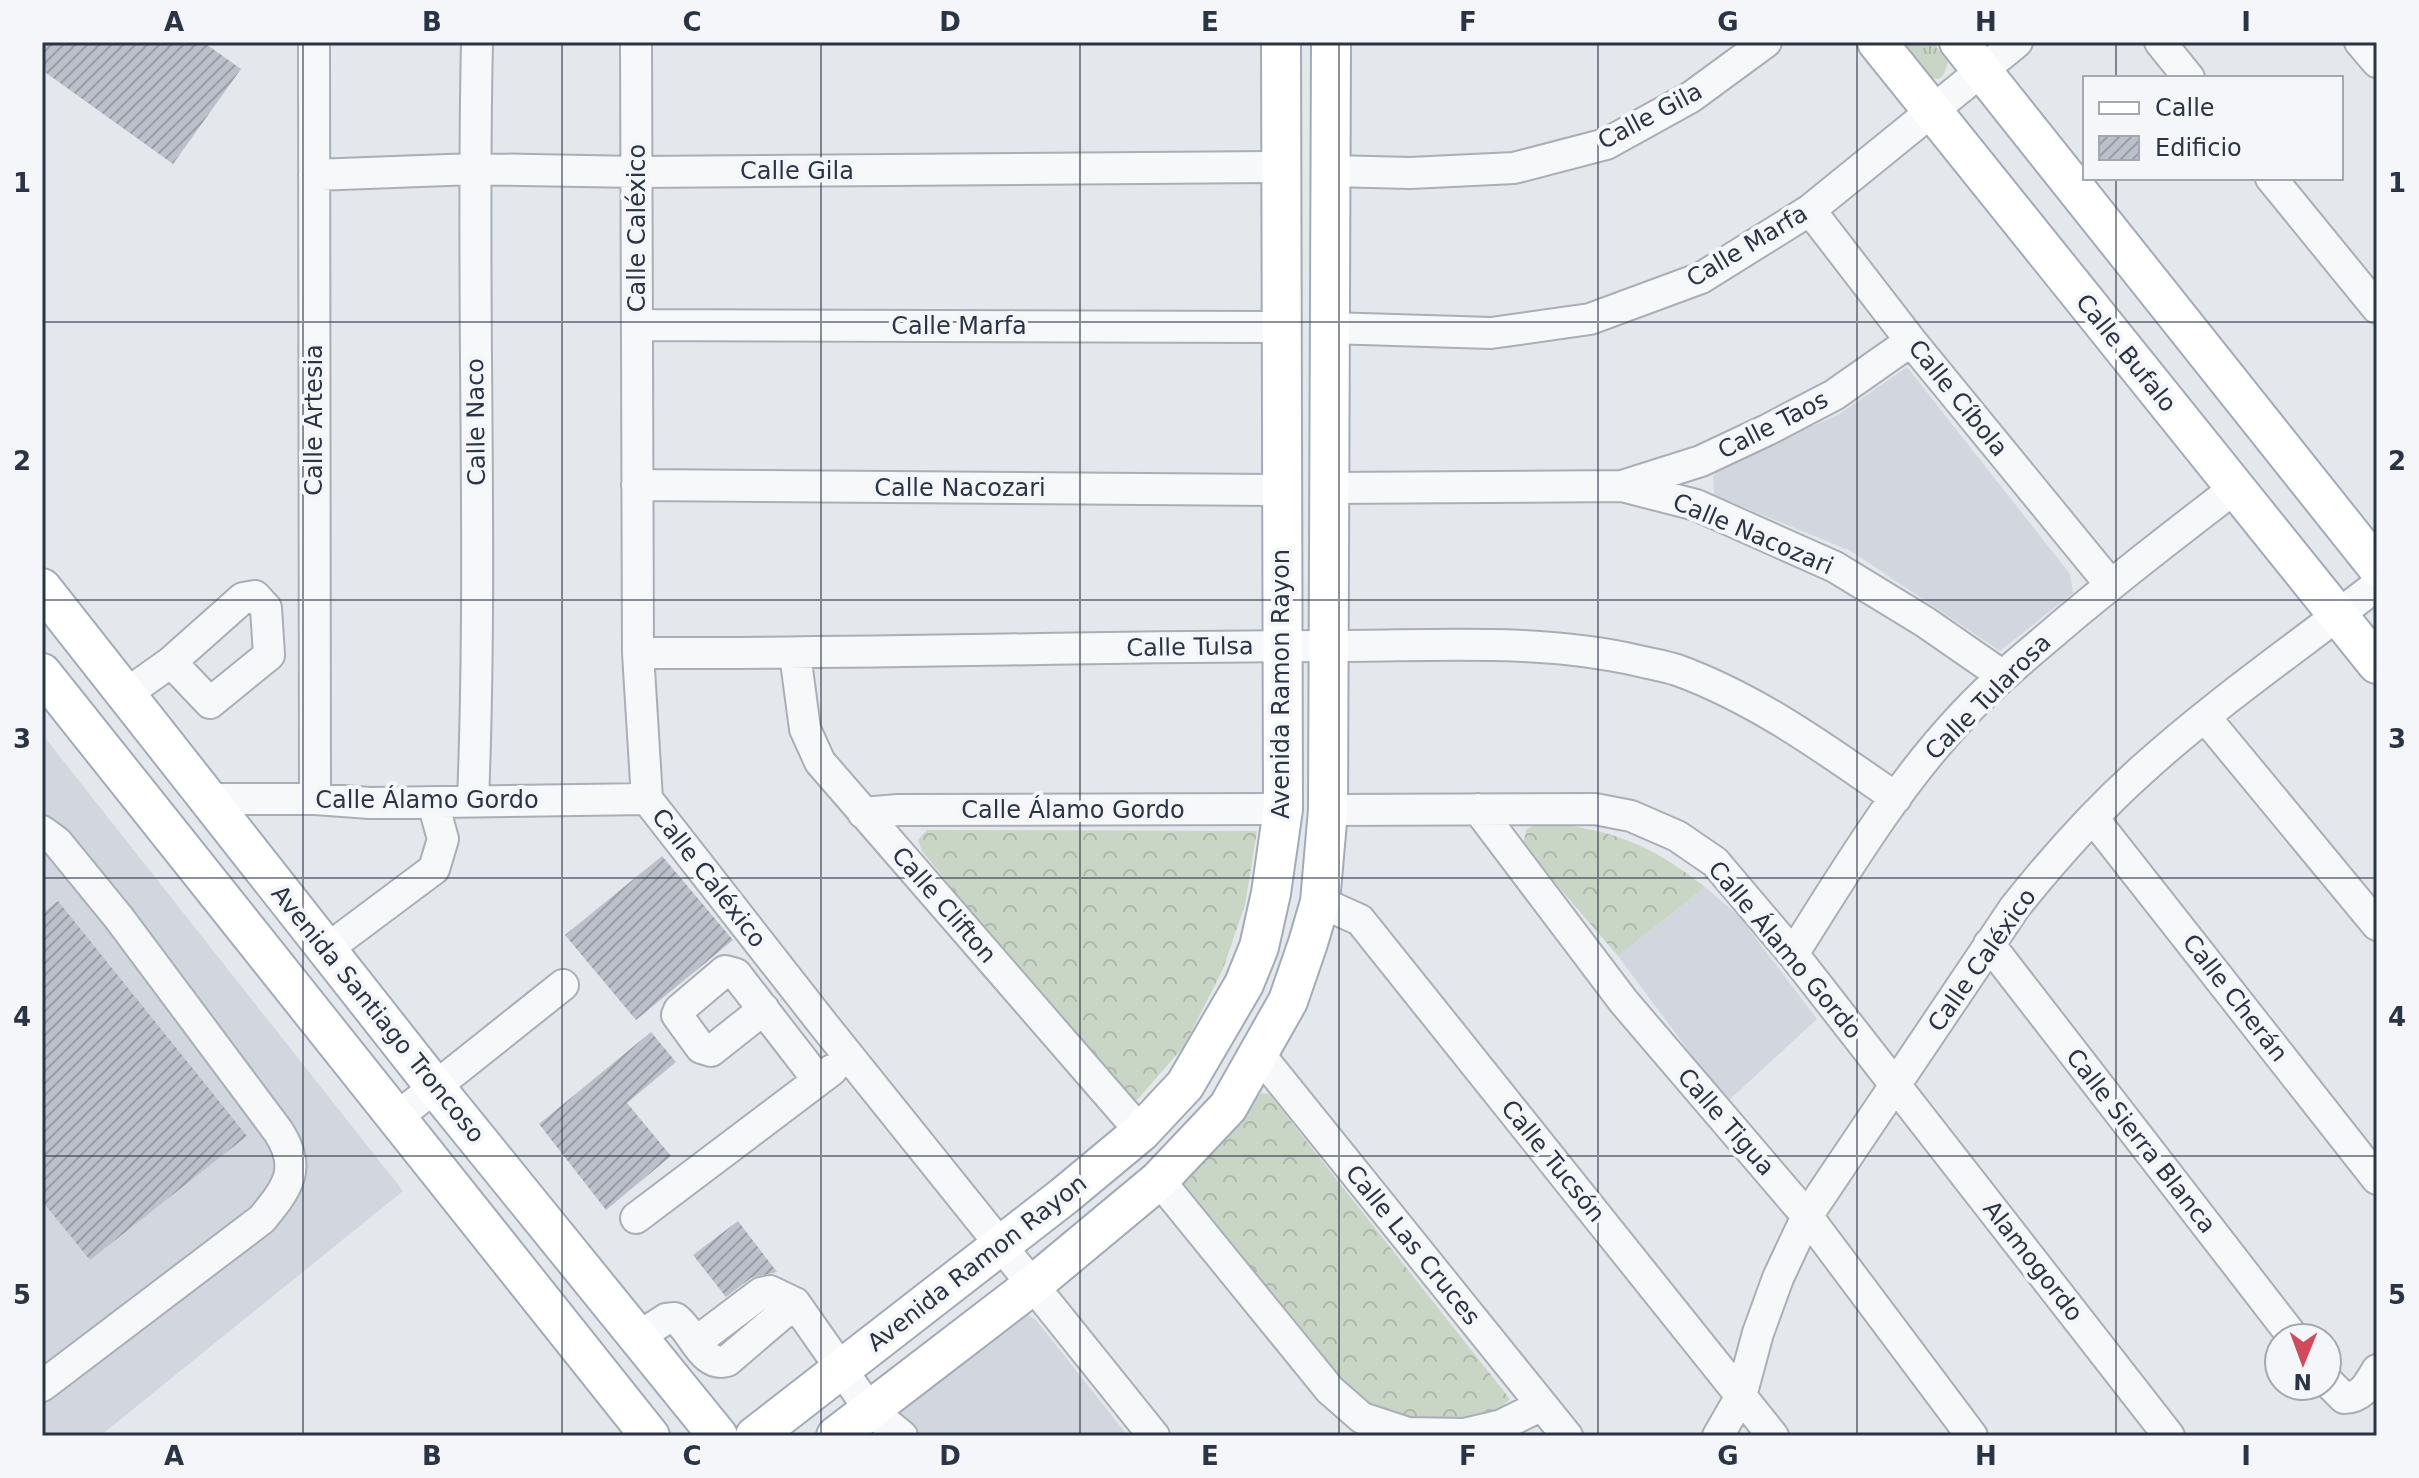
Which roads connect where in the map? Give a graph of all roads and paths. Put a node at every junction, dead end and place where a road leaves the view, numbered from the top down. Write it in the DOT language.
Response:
graph roads {
  1 [pos="314,42"];
  2 [pos="477,42"];
  3 [pos="636,42"];
  4 [pos="1281,42"];
  5 [pos="1331,42"];
  6 [pos="1766,42"];
  7 [pos="1877,42"];
  8 [pos="2017,42"];
  9 [pos="2160,42"];
  10 [pos="2360,42"];
  11 [pos="1970,56"];
  12 [pos="2377,62"];
  13 [pos="2187,76"];
  14 [pos="1932,112"];
  15 [pos="1281,167"];
  16 [pos="474,169"];
  17 [pos="1331,171"];
  18 [pos="637,172"];
  19 [pos="314,175"];
  20 [pos="2273,180"];
  21 [pos="1810,210"];
  22 [pos="2377,308"];
  23 [pos="637,325"];
  24 [pos="1281,327"];
  25 [pos="1330,328"];
  26 [pos="1911,341"];
  27 [pos="637,485"];
  28 [pos="1622,486"];
  29 [pos="1329,488"];
  30 [pos="2235,488"];
  31 [pos="1282,490"];
  32 [pos="2377,567"];
  33 [pos="2110,584"];
  34 [pos="2377,585"];
  35 [pos="46,602"];
  36 [pos="2339,615"];
  37 [pos="1283,645"];
  38 [pos="1329,646"];
  39 [pos="638,653"];
  40 [pos="795,654"];
  41 [pos="171,662"];
  42 [pos="2377,664"];
  43 [pos="2003,676"];
  44 [pos="47,684"];
  45 [pos="126,694"];
  46 [pos="2205,717"];
  47 [pos="1896,798"];
  48 [pos="207,799"];
  49 [pos="315,799"];
  50 [pos="647,799"];
  51 [pos="473,801"];
  52 [pos="433,803"];
  53 [pos="1283,809"];
  54 [pos="1478,809"];
  55 [pos="1328,810"];
  56 [pos="863,813"];
  57 [pos="2093,818"];
  58 [pos="42,831"];
  59 [pos="1320,902"];
  60 [pos="2377,925"];
  61 [pos="1989,944"];
  62 [pos="327,949"];
  63 [pos="1793,954"];
  64 [pos="563,985"];
  65 [pos="764,1009"];
  66 [pos="1259,1054"];
  67 [pos="850,1057"];
  68 [pos="818,1080"];
  69 [pos="1897,1085"];
  70 [pos="435,1087"];
  71 [pos="396,1118"];
  72 [pos="1141,1132"];
  73 [pos="2377,1179"];
  74 [pos="1159,1180"];
  75 [pos="1807,1216"];
  76 [pos="636,1218"];
  77 [pos="1002,1244"];
  78 [pos="1034,1284"];
  79 [pos="2282,1322"];
  80 [pos="638,1337"];
  81 [pos="843,1368"];
  82 [pos="2377,1370"];
  83 [pos="42,1386"];
  84 [pos="2343,1392"];
  85 [pos="617,1394"];
  86 [pos="1741,1396"];
  87 [pos="1542,1405"];
  88 [pos="870,1410"];
  89 [pos="625,1436"];
  90 [pos="650,1436"];
  91 [pos="718,1436"];
  92 [pos="755,1436"];
  93 [pos="836,1436"];
  94 [pos="902,1436"];
  95 [pos="1154,1436"];
  96 [pos="1567,1436"];
  97 [pos="1718,1436"];
  98 [pos="1773,1436"];
  99 [pos="1972,1436"];
  100 [pos="2169,1436"];
  1 -- 19 [label="street, Calle Artesia"];
  2 -- 16 [label="street, Calle Naco"];
  3 -- 18 [label="street, Calle Caléxico"];
  4 -- 15 [label="main road, Avenida Ramon Rayon"];
  5 -- 17 [label="main road, Avenida Ramon Rayon"];
  6 -- 17 [label="street, Calle Gila"];
  7 -- 14 [label="main road, Calle Bufalo"];
  8 -- 11 [label="street, Calle Marfa"];
  9 -- 13 [label="street"];
  10 -- 12 [label="street"];
  11 -- 14 [label="street, Calle Marfa"];
  11 -- 32 [label="main road"];
  14 -- 21 [label="street, Calle Marfa"];
  14 -- 30 [label="main road, Calle Bufalo"];
  15 -- 18 [label="street, Calle Gila"];
  15 -- 24 [label="main road, Avenida Ramon Rayon"];
  16 -- 18 [label="street, Calle Gila"];
  16 -- 19 [label="street, Calle Gila"];
  16 -- 51 [label="street, Calle Naco"];
  17 -- 25 [label="main road, Avenida Ramon Rayon"];
  18 -- 23 [label="street, Calle Caléxico"];
  19 -- 49 [label="street, Calle Artesia"];
  20 -- 22 [label="street"];
  21 -- 25 [label="street, Calle Marfa"];
  21 -- 26 [label="street, Calle Cíbola"];
  23 -- 24 [label="street, Calle Marfa"];
  23 -- 27 [label="street, Calle Caléxico"];
  24 -- 31 [label="main road, Avenida Ramon Rayon"];
  25 -- 29 [label="main road, Avenida Ramon Rayon"];
  26 -- 28 [label="street, Calle Taos"];
  26 -- 33 [label="street, Calle Cíbola"];
  27 -- 31 [label="street, Calle Nacozari"];
  27 -- 39 [label="street, Calle Caléxico"];
  28 -- 29 [label="street, Calle Nacozari"];
  28 -- 43 [label="street, Calle Nacozari"];
  29 -- 38 [label="main road, Avenida Ramon Rayon"];
  30 -- 33 [label="street, Calle Tularosa"];
  30 -- 36 [label="main road, Calle Bufalo"];
  31 -- 37 [label="main road, Avenida Ramon Rayon"];
  33 -- 43 [label="street, Calle Tularosa"];
  34 -- 36 [label="street, Calle Caléxico"];
  35 -- 45 [label="main road, Avenida Santiago Troncoso"];
  36 -- 42 [label="main road, Calle Bufalo"];
  36 -- 46 [label="street, Calle Caléxico"];
  37 -- 38 [label="street, Calle Tulsa"];
  37 -- 40 [label="street, Calle Tulsa"];
  37 -- 53 [label="main road, Avenida Ramon Rayon"];
  38 -- 47 [label="street, Calle Tulsa"];
  38 -- 55 [label="main road, Avenida Ramon Rayon"];
  39 -- 40 [label="street, Calle Tulsa"];
  39 -- 50 [label="street, Calle Caléxico"];
  40 -- 56 [label="street, Calle Clifton"];
  41 -- 45 [label="street"];
  43 -- 47 [label="street, Calle Tularosa"];
  44 -- 71 [label="main road, Avenida Santiago Troncoso"];
  45 -- 48 [label="main road, Avenida Santiago Troncoso"];
  46 -- 57 [label="street, Calle Caléxico"];
  46 -- 60 [label="street"];
  47 -- 63 [label="street, Calle Tularosa"];
  48 -- 49 [label="street, Calle Álamo Gordo"];
  48 -- 62 [label="main road, Avenida Santiago Troncoso"];
  49 -- 52 [label="street, Calle Álamo Gordo"];
  50 -- 51 [label="street, Calle Álamo Gordo"];
  50 -- 67 [label="street, Calle Caléxico"];
  51 -- 52 [label="street, Calle Álamo Gordo"];
  52 -- 62 [label="street"];
  53 -- 56 [label="street, Calle Álamo Gordo"];
  53 -- 72 [label="main road, Avenida Ramon Rayon"];
  54 -- 55 [label="street, Calle Álamo Gordo"];
  54 -- 63 [label="street, Calle Álamo Gordo"];
  54 -- 75 [label="street, Calle Tigua"];
  55 -- 59 [label="main road, Avenida Ramon Rayon"];
  56 -- 72 [label="street, Calle Clifton"];
  57 -- 61 [label="street, Calle Caléxico"];
  57 -- 73 [label="street, Calle Cherán"];
  58 -- 83 [label="street"];
  59 -- 66 [label="main road, Avenida Ramon Rayon"];
  59 -- 86 [label="street, Calle Tucsón"];
  61 -- 69 [label="street, Calle Caléxico"];
  61 -- 79 [label="street, Calle Sierra Blanca"];
  62 -- 70 [label="main road, Avenida Santiago Troncoso"];
  63 -- 69 [label="street, Calle Álamo Gordo"];
  64 -- 70 [label="street"];
  65 -- 68 [label="street"];
  66 -- 74 [label="main road, Avenida Ramon Rayon"];
  66 -- 87 [label="street, Calle Las Cruces"];
  67 -- 68 [label="street"];
  67 -- 77 [label="street, Calle Caléxico"];
  68 -- 76 [label="street"];
  69 -- 75 [label="street, Calle Caléxico"];
  69 -- 100 [label="street, Alamogordo"];
  70 -- 71 [label="street"];
  70 -- 80 [label="main road, Avenida Santiago Troncoso"];
  71 -- 85 [label="main road, Avenida Santiago Troncoso"];
  72 -- 77 [label="main road, Avenida Ramon Rayon"];
  74 -- 78 [label="main road, Avenida Ramon Rayon"];
  74 -- 87 [label="street"];
  75 -- 86 [label="street, Calle Caléxico"];
  75 -- 99 [label="street, Calle Tigua"];
  77 -- 78 [label="street, Calle Caléxico"];
  77 -- 81 [label="main road, Avenida Ramon Rayon"];
  78 -- 88 [label="main road, Avenida Ramon Rayon"];
  78 -- 95 [label="street, Calle Caléxico"];
  80 -- 81 [label="street"];
  80 -- 91 [label="main road, Avenida Santiago Troncoso"];
  81 -- 88 [label="street"];
  81 -- 92 [label="main road, Avenida Ramon Rayon"];
  82 -- 84 [label="street"];
  85 -- 89 [label="main road"];
  85 -- 90 [label="main road, Avenida Santiago Troncoso"];
  86 -- 97 [label="street, Calle Caléxico"];
  86 -- 98 [label="street, Calle Tucsón"];
  87 -- 96 [label="street, Calle Las Cruces"];
  88 -- 93 [label="main road, Avenida Ramon Rayon"];
  88 -- 94 [label="street"];
}
